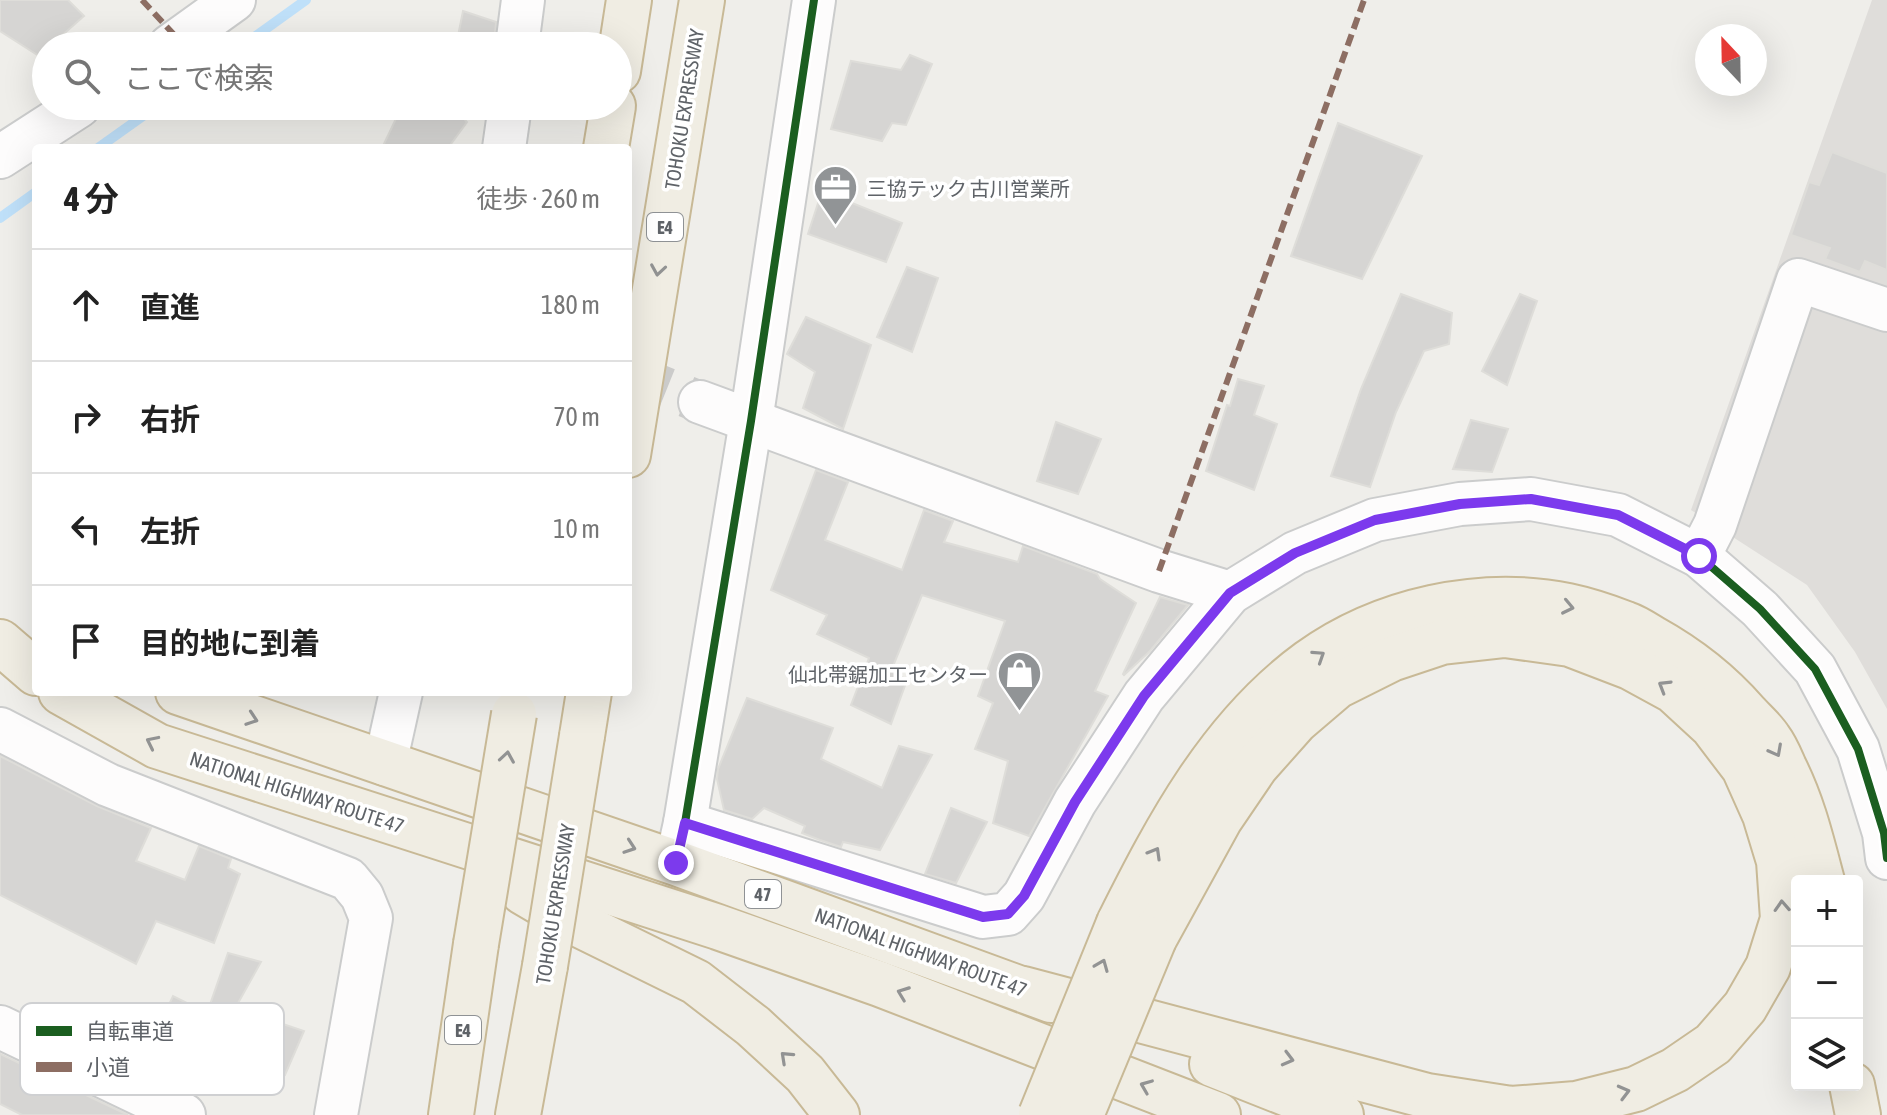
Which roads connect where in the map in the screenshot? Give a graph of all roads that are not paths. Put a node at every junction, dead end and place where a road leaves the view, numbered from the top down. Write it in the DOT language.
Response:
graph roads {
  1 [pos="234,0"];
  2 [pos="523,0"];
  3 [pos="629,0"];
  4 [pos="702,0"];
  5 [pos="814,0"];
  6 [pos="189,32"];
  7 [pos="519,32"];
  8 [pos="624,32"];
  9 [pos="57,120"];
  10 [pos="508,120"];
  11 [pos="611,120"];
  12 [pos="505,144"];
  13 [pos="607,144"];
  14 [pos="0,157"];
  15 [pos="1887,310"];
  16 [pos="700,402"];
  17 [pos="751,421"];
  18 [pos="632,430"];
  19 [pos="1699,556"];
  20 [pos="1230,593"];
  21 [pos="0,631"];
  22 [pos="32,639"];
  23 [pos="0,642"];
  24 [pos="32,670"];
  25 [pos="68,696"];
  26 [pos="190,696"];
  27 [pos="400,696"];
  28 [pos="588,696"];
  29 [pos="516,703"];
  30 [pos="0,729"];
  31 [pos="385,764"];
  32 [pos="420,832"];
  33 [pos="1886,841"];
  34 [pos="680,843"];
  35 [pos="1820,875"];
  36 [pos="1136,931"];
  37 [pos="545,966"];
  38 [pos="1023,989"];
  39 [pos="0,1027"];
  40 [pos="20,1037"];
  41 [pos="1853,1091"];
  42 [pos="142,1095"];
  43 [pos="184,1115"];
  44 [pos="336,1115"];
  45 [pos="451,1115"];
  46 [pos="518,1115"];
  47 [pos="529,1115"];
  48 [pos="837,1115"];
  49 [pos="1041,1115"];
  50 [pos="1081,1115"];
  51 [pos="1218,1115"];
  52 [pos="1341,1115"];
  53 [pos="1858,1115"];
  1 -- 6 [label="street"];
  2 -- 7 [label="street"];
  3 -- 8 [label="highway"];
  4 -- 18 [label="highway, TOHOKU EXPRESSWAY / E4, one-way"];
  5 -- 17 [label="street"];
  9 -- 14 [label="street"];
  10 -- 12 [label="street"];
  11 -- 13 [label="highway"];
  15 -- 19 [label="street"];
  16 -- 17 [label="street"];
  17 -- 20 [label="street"];
  17 -- 34 [label="street"];
  19 -- 20 [label="street"];
  19 -- 33 [label="street"];
  20 -- 34 [label="street"];
  21 -- 22 [label="highway"];
  23 -- 24 [label="highway"];
  32 -- 25 [label="highway, NATIONAL HIGHWAY ROUTE 47 / 47, one-way"];
  26 -- 31 [label="highway, NATIONAL HIGHWAY ROUTE 47 / 47, one-way"];
  27 -- 31 [label="street"];
  28 -- 37 [label="highway, TOHOKU EXPRESSWAY, bridge"];
  45 -- 29 [label="highway, E4, one-way, bridge"];
  30 -- 44 [label="street"];
  31 -- 34 [label="highway, NATIONAL HIGHWAY ROUTE 47 / 47, one-way"];
  48 -- 32 [label="highway, one-way"];
  51 -- 32 [label="highway, NATIONAL HIGHWAY ROUTE 47 / 47, one-way"];
  34 -- 38 [label="highway, NATIONAL HIGHWAY ROUTE 47 / 47"];
  36 -- 35 [label="highway, one-way"];
  38 -- 36 [label="highway, one-way"];
  49 -- 36 [label="highway, one-way, bridge"];
  36 -- 50 [label="highway, bridge"];
  37 -- 46 [label="highway, TOHOKU EXPRESSWAY"];
  37 -- 47 [label="highway"];
  38 -- 52 [label="highway, NATIONAL HIGHWAY ROUTE 47 / 47"];
  39 -- 40 [label="street"];
  41 -- 53 [label="highway"];
  42 -- 43 [label="street"];
}
